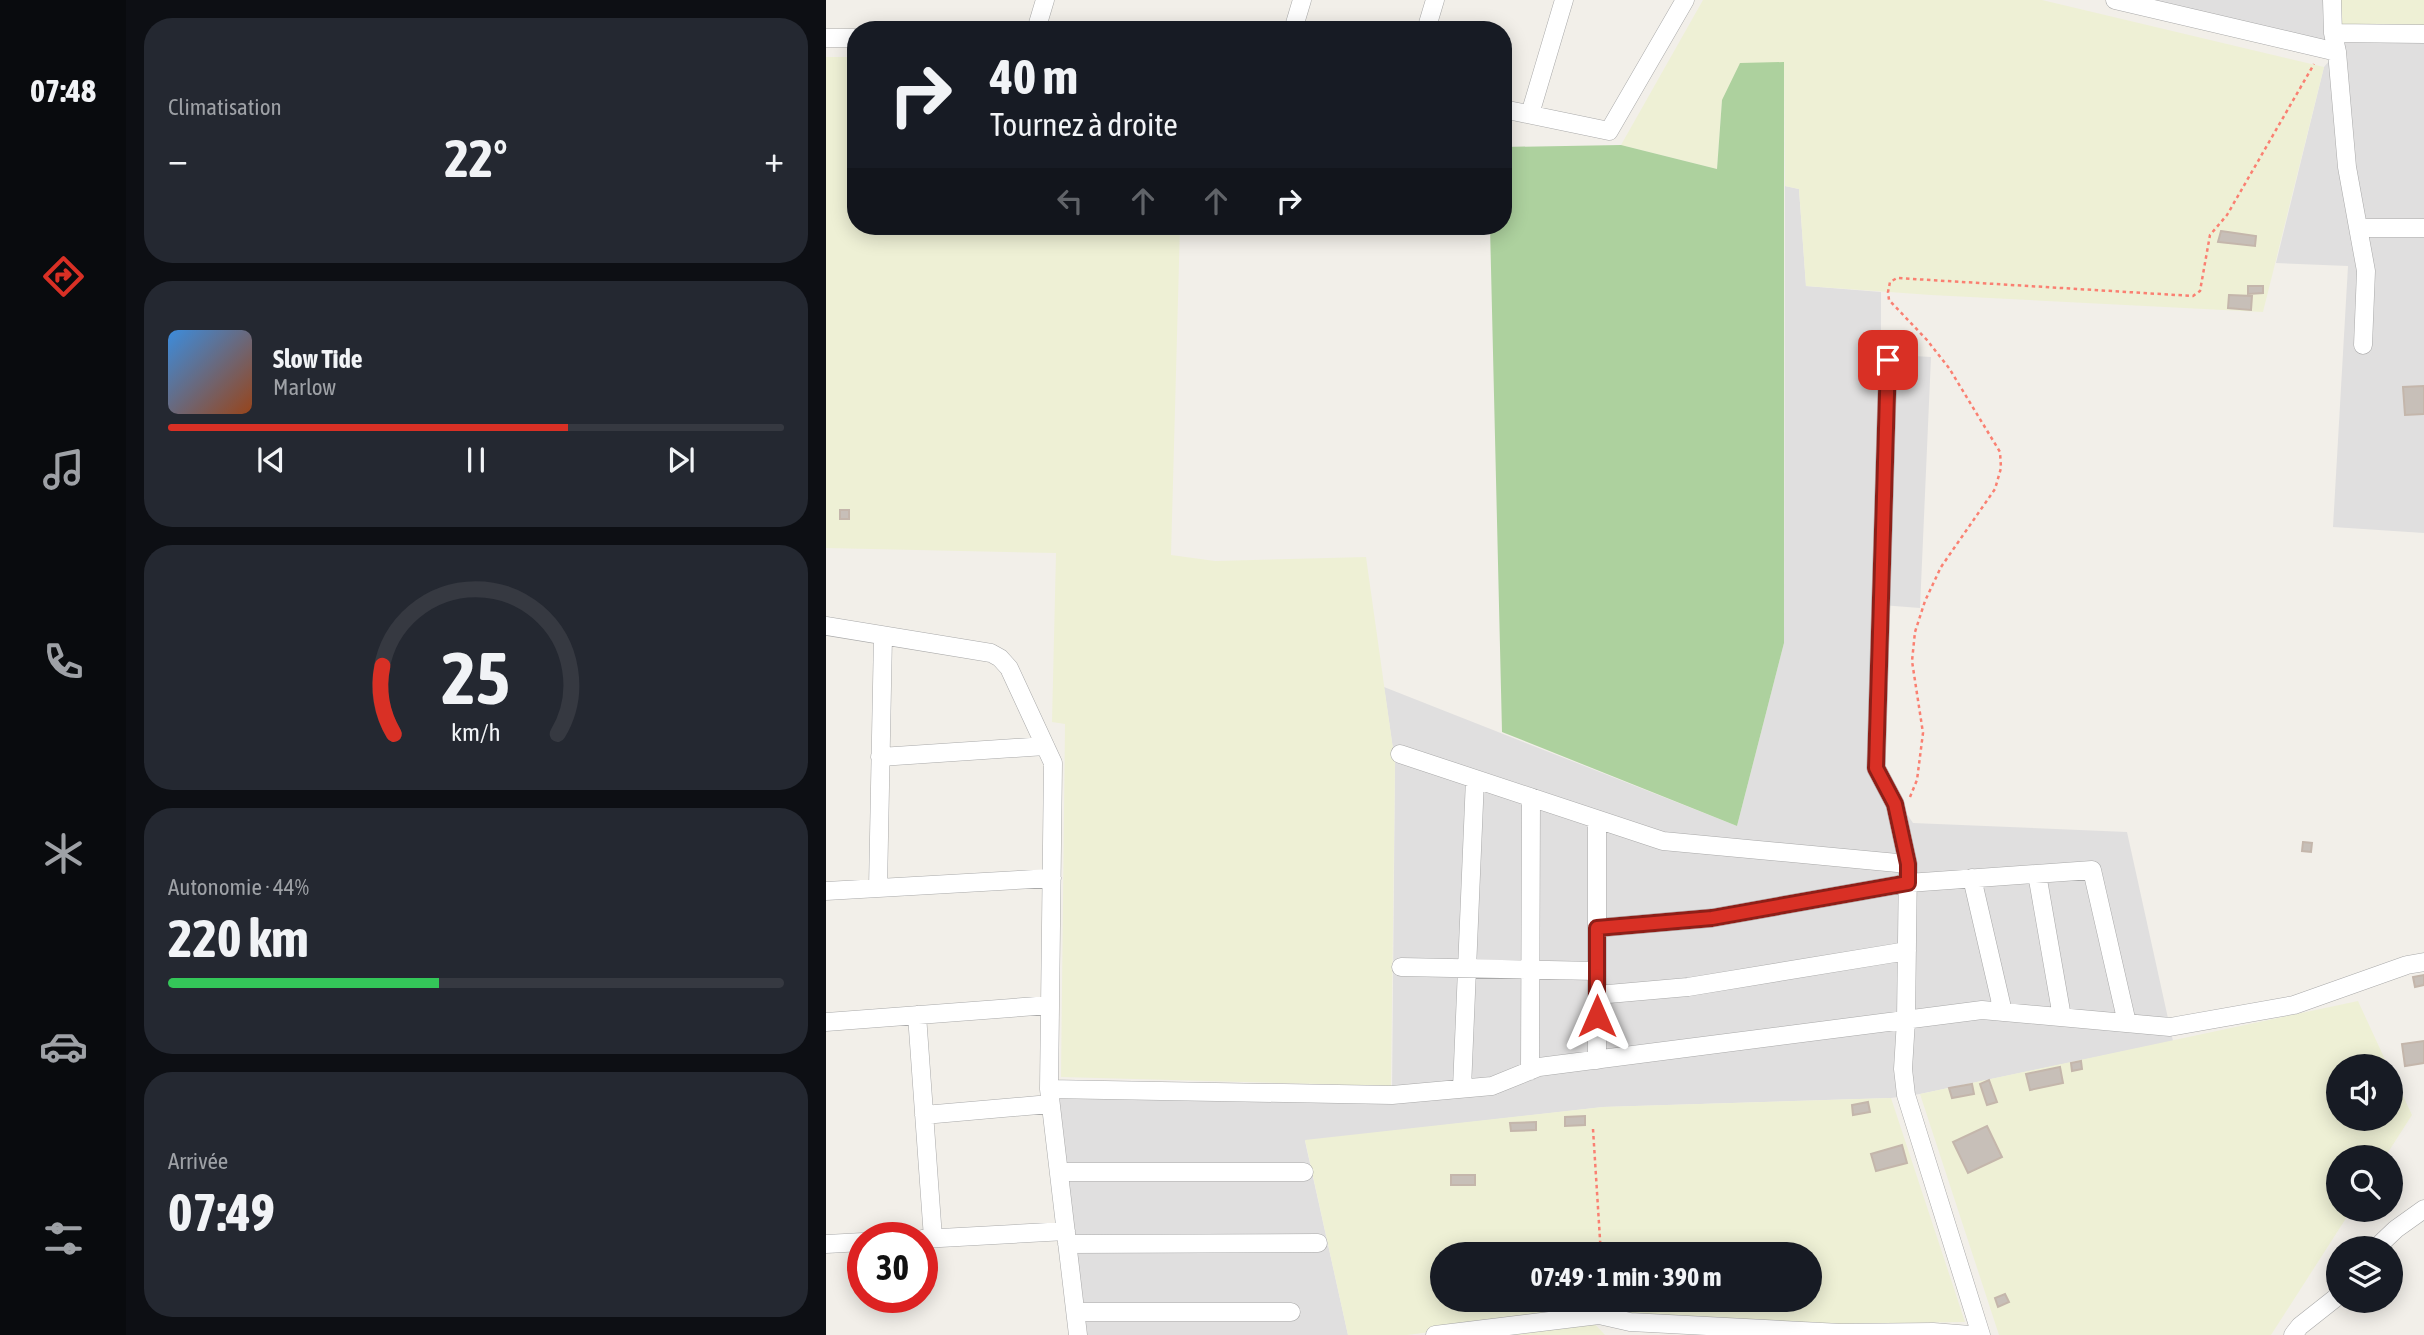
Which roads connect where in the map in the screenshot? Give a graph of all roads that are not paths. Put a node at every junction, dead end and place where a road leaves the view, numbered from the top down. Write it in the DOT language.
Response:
graph roads {
  1 [pos="1045,0"];
  2 [pos="1302,0"];
  3 [pos="1435,0"];
  4 [pos="1564,0"];
  5 [pos="1685,0"];
  6 [pos="2115,0"];
  7 [pos="2332,0"];
  8 [pos="1039,21"];
  9 [pos="1296,21"];
  10 [pos="1429,21"];
  11 [pos="2333,33"];
  12 [pos="2424,33"];
  13 [pos="826,38"];
  14 [pos="847,38"];
  15 [pos="2330,51"];
  16 [pos="1512,111"];
  17 [pos="1530,114"];
  18 [pos="2358,228"];
  19 [pos="2424,228"];
  20 [pos="2363,345"];
  21 [pos="1888,360"];
  22 [pos="826,626"];
  23 [pos="883,636"];
  24 [pos="1045,746"];
  25 [pos="1400,754"];
  26 [pos="880,757"];
  27 [pos="1475,779"];
  28 [pos="1531,797"];
  29 [pos="1597,819"];
  30 [pos="1908,864"];
  31 [pos="2037,874"];
  32 [pos="1052,878"];
  33 [pos="1972,878"];
  34 [pos="1908,883"];
  35 [pos="878,888"];
  36 [pos="826,891"];
  37 [pos="1597,928"];
  38 [pos="1907,951"];
  39 [pos="2424,962"];
  40 [pos="1401,967"];
  41 [pos="1467,968"];
  42 [pos="1531,970"];
  43 [pos="1597,971"];
  44 [pos="1597,995"];
  45 [pos="1050,1005"];
  46 [pos="2003,1012"];
  47 [pos="918,1015"];
  48 [pos="2062,1017"];
  49 [pos="1906,1020"];
  50 [pos="826,1021"];
  51 [pos="2127,1023"];
  52 [pos="1597,1060"];
  53 [pos="1530,1071"];
  54 [pos="1462,1088"];
  55 [pos="1050,1096"];
  56 [pos="925,1115"];
  57 [pos="1059,1172"];
  58 [pos="1304,1172"];
  59 [pos="2424,1209"];
  60 [pos="928,1222"];
  61 [pos="2389,1236"];
  62 [pos="1067,1237"];
  63 [pos="938,1238"];
  64 [pos="847,1243"];
  65 [pos="1318,1243"];
  66 [pos="826,1244"];
  67 [pos="2326,1305"];
  68 [pos="1076,1312"];
  69 [pos="1291,1312"];
  70 [pos="1078,1335"];
  71 [pos="1435,1335"];
  72 [pos="1970,1335"];
  73 [pos="1981,1335"];
  74 [pos="2293,1335"];
  1 -- 8 [label="street"];
  2 -- 9 [label="street"];
  3 -- 10 [label="street"];
  4 -- 17 [label="street"];
  5 -- 17 [label="street"];
  6 -- 15 [label="street"];
  7 -- 11 [label="street"];
  11 -- 12 [label="street"];
  11 -- 15 [label="street"];
  13 -- 14 [label="street"];
  15 -- 18 [label="street"];
  16 -- 17 [label="street"];
  18 -- 19 [label="street"];
  18 -- 20 [label="street"];
  21 -- 30 [label="street"];
  22 -- 23 [label="street"];
  23 -- 24 [label="street"];
  23 -- 26 [label="street"];
  24 -- 26 [label="street"];
  24 -- 32 [label="street"];
  25 -- 27 [label="street"];
  26 -- 35 [label="street"];
  27 -- 28 [label="street"];
  27 -- 41 [label="street"];
  28 -- 29 [label="street"];
  28 -- 42 [label="street"];
  29 -- 30 [label="street"];
  29 -- 37 [label="street"];
  30 -- 34 [label="street"];
  31 -- 33 [label="street"];
  31 -- 48 [label="street"];
  31 -- 51 [label="street"];
  32 -- 35 [label="street"];
  32 -- 45 [label="street"];
  33 -- 34 [label="street"];
  33 -- 46 [label="street"];
  34 -- 37 [label="street"];
  34 -- 38 [label="street"];
  35 -- 36 [label="street"];
  37 -- 43 [label="street"];
  38 -- 44 [label="street"];
  38 -- 49 [label="street"];
  39 -- 51 [label="street"];
  40 -- 41 [label="street"];
  41 -- 42 [label="street"];
  41 -- 54 [label="street"];
  42 -- 43 [label="street"];
  42 -- 53 [label="street"];
  43 -- 44 [label="street"];
  44 -- 52 [label="street"];
  45 -- 47 [label="street"];
  45 -- 55 [label="street"];
  46 -- 48 [label="street"];
  46 -- 49 [label="street"];
  47 -- 50 [label="street"];
  47 -- 56 [label="street"];
  48 -- 51 [label="street"];
  49 -- 52 [label="street"];
  49 -- 73 [label="street"];
  52 -- 53 [label="street"];
  53 -- 54 [label="street"];
  54 -- 55 [label="street"];
  55 -- 56 [label="street"];
  55 -- 57 [label="street"];
  56 -- 60 [label="street"];
  57 -- 58 [label="street"];
  57 -- 62 [label="street"];
  59 -- 61 [label="street"];
  62 -- 63 [label="street"];
  62 -- 65 [label="street"];
  62 -- 68 [label="street"];
  64 -- 66 [label="street"];
  67 -- 74 [label="street"];
  68 -- 69 [label="street"];
  68 -- 70 [label="street"];
  71 -- 72 [label="street"];
}
